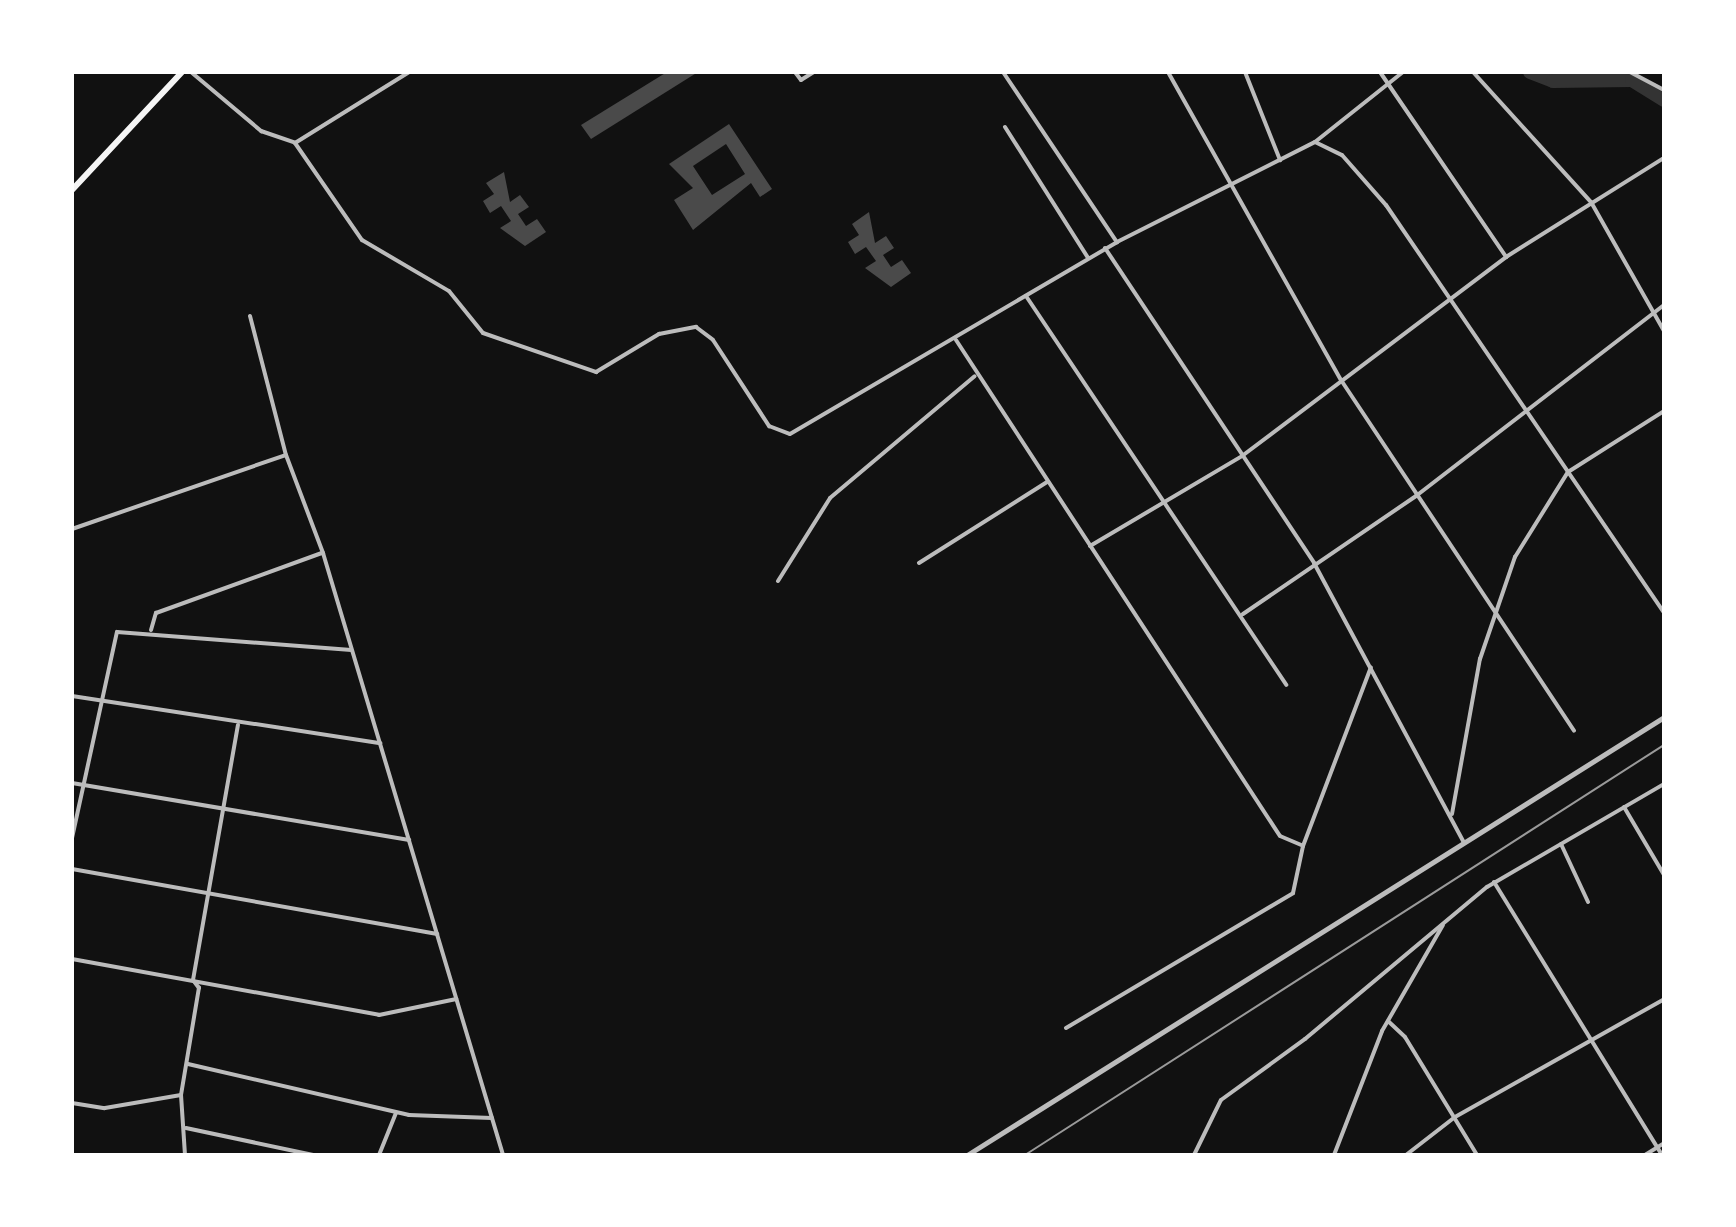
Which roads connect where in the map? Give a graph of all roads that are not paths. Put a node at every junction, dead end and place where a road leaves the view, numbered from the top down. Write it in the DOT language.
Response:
graph roads {
  1 [pos="182,72"];
  2 [pos="191,72"];
  3 [pos="409,72"];
  4 [pos="795,72"];
  5 [pos="814,72"];
  6 [pos="1003,72"];
  7 [pos="1168,72"];
  8 [pos="1245,72"];
  9 [pos="1380,72"];
  10 [pos="1403,72"];
  11 [pos="1473,72"];
  12 [pos="1630,72"];
  13 [pos="1387,84"];
  14 [pos="1664,90"];
  15 [pos="1005,127"];
  16 [pos="1315,142"];
  17 [pos="295,143"];
  18 [pos="1664,158"];
  19 [pos="1280,160"];
  20 [pos="1228,181"];
  21 [pos="72,190"];
  22 [pos="1591,202"];
  23 [pos="1117,242"];
  24 [pos="1105,248"];
  25 [pos="1506,257"];
  26 [pos="1088,258"];
  27 [pos="1026,296"];
  28 [pos="1452,303"];
  29 [pos="1664,305"];
  30 [pos="1653,310"];
  31 [pos="250,316"];
  32 [pos="1664,331"];
  33 [pos="956,339"];
  34 [pos="975,376"];
  35 [pos="1341,380"];
  36 [pos="1524,409"];
  37 [pos="1664,411"];
  38 [pos="286,455"];
  39 [pos="1242,456"];
  40 [pos="1568,472"];
  41 [pos="1047,482"];
  42 [pos="1416,496"];
  43 [pos="1169,505"];
  44 [pos="72,529"];
  45 [pos="1090,546"];
  46 [pos="323,553"];
  47 [pos="919,563"];
  48 [pos="1314,563"];
  49 [pos="778,581"];
  50 [pos="1497,612"];
  51 [pos="1664,612"];
  52 [pos="1243,614"];
  53 [pos="151,630"];
  54 [pos="352,650"];
  55 [pos="1371,667"];
  56 [pos="1286,685"];
  57 [pos="72,696"];
  58 [pos="100,698"];
  59 [pos="1664,717"];
  60 [pos="238,725"];
  61 [pos="1574,731"];
  62 [pos="380,743"];
  63 [pos="72,783"];
  64 [pos="1664,784"];
  65 [pos="82,786"];
  66 [pos="1624,807"];
  67 [pos="222,813"];
  68 [pos="1451,816"];
  69 [pos="72,838"];
  70 [pos="409,840"];
  71 [pos="1464,843"];
  72 [pos="1561,844"];
  73 [pos="1303,846"];
  74 [pos="72,869"];
  75 [pos="1664,875"];
  76 [pos="1494,882"];
  77 [pos="209,895"];
  78 [pos="1588,902"];
  79 [pos="1446,920"];
  80 [pos="437,934"];
  81 [pos="72,959"];
  82 [pos="193,980"];
  83 [pos="456,999"];
  84 [pos="1664,999"];
  85 [pos="1387,1021"];
  86 [pos="1066,1028"];
  87 [pos="1589,1041"];
  88 [pos="188,1064"];
  89 [pos="181,1095"];
  90 [pos="72,1103"];
  91 [pos="396,1113"];
  92 [pos="1455,1117"];
  93 [pos="492,1118"];
  94 [pos="186,1128"];
  95 [pos="1664,1143"];
  96 [pos="1657,1148"];
  97 [pos="185,1155"];
  98 [pos="313,1155"];
  99 [pos="379,1155"];
  100 [pos="503,1155"];
  101 [pos="967,1155"];
  102 [pos="1194,1155"];
  103 [pos="1334,1155"];
  104 [pos="1406,1155"];
  105 [pos="1477,1155"];
  106 [pos="1645,1155"];
  107 [pos="1662,1155"];
  1 -- 21 [label="main road"];
  2 -- 17 [label="street"];
  3 -- 17 [label="street"];
  4 -- 5 [label="street"];
  6 -- 23 [label="street"];
  7 -- 20 [label="street"];
  8 -- 19 [label="street"];
  9 -- 13 [label="street"];
  10 -- 13 [label="street"];
  11 -- 22 [label="street"];
  12 -- 14 [label="street"];
  13 -- 16 [label="street"];
  13 -- 25 [label="street"];
  15 -- 26 [label="street"];
  16 -- 19 [label="street"];
  16 -- 28 [label="street"];
  17 -- 33 [label="street"];
  18 -- 22 [label="street"];
  19 -- 20 [label="street"];
  20 -- 23 [label="street"];
  20 -- 35 [label="street"];
  22 -- 25 [label="street"];
  22 -- 30 [label="street"];
  23 -- 24 [label="street"];
  24 -- 26 [label="street"];
  24 -- 39 [label="street"];
  25 -- 28 [label="street"];
  26 -- 27 [label="street"];
  27 -- 33 [label="street"];
  27 -- 43 [label="street"];
  28 -- 35 [label="street"];
  28 -- 36 [label="street"];
  29 -- 30 [label="street"];
  30 -- 32 [label="street"];
  30 -- 36 [label="street"];
  31 -- 38 [label="street"];
  33 -- 34 [label="street"];
  34 -- 41 [label="street"];
  34 -- 49 [label="street"];
  35 -- 39 [label="street"];
  35 -- 42 [label="street"];
  36 -- 40 [label="street"];
  36 -- 42 [label="street"];
  37 -- 40 [label="street"];
  38 -- 44 [label="street"];
  38 -- 46 [label="street"];
  39 -- 43 [label="street"];
  39 -- 48 [label="street"];
  40 -- 50 [label="street"];
  40 -- 51 [label="street"];
  41 -- 45 [label="street"];
  41 -- 47 [label="street"];
  42 -- 48 [label="street"];
  42 -- 50 [label="street"];
  43 -- 45 [label="street"];
  43 -- 52 [label="street"];
  45 -- 73 [label="street"];
  46 -- 53 [label="street"];
  46 -- 54 [label="street"];
  48 -- 52 [label="street"];
  48 -- 55 [label="street"];
  50 -- 61 [label="street"];
  50 -- 68 [label="street"];
  52 -- 56 [label="street"];
  53 -- 54 [label="street"];
  53 -- 58 [label="street"];
  54 -- 62 [label="street"];
  55 -- 68 [label="street"];
  55 -- 73 [label="street"];
  57 -- 58 [label="street"];
  58 -- 60 [label="street"];
  58 -- 65 [label="street"];
  59 -- 71 [label="street"];
  60 -- 62 [label="street"];
  60 -- 67 [label="street"];
  62 -- 70 [label="street"];
  63 -- 65 [label="street"];
  64 -- 66 [label="street"];
  65 -- 67 [label="street"];
  65 -- 69 [label="street"];
  66 -- 72 [label="street"];
  66 -- 75 [label="street"];
  67 -- 70 [label="street"];
  67 -- 77 [label="street"];
  68 -- 71 [label="street"];
  70 -- 80 [label="street"];
  71 -- 101 [label="street"];
  72 -- 76 [label="street"];
  72 -- 78 [label="street"];
  73 -- 86 [label="street"];
  74 -- 77 [label="street"];
  76 -- 79 [label="street"];
  76 -- 87 [label="street"];
  77 -- 80 [label="street"];
  77 -- 82 [label="street"];
  79 -- 85 [label="street"];
  79 -- 102 [label="street"];
  80 -- 83 [label="street"];
  81 -- 82 [label="street"];
  82 -- 83 [label="street"];
  82 -- 88 [label="street"];
  83 -- 93 [label="street"];
  84 -- 87 [label="street"];
  85 -- 92 [label="street"];
  85 -- 103 [label="street"];
  87 -- 92 [label="street"];
  87 -- 96 [label="street"];
  88 -- 89 [label="street"];
  88 -- 91 [label="street"];
  89 -- 90 [label="street"];
  89 -- 94 [label="street"];
  91 -- 93 [label="street"];
  91 -- 99 [label="street"];
  92 -- 104 [label="street"];
  92 -- 105 [label="street"];
  93 -- 100 [label="street"];
  94 -- 97 [label="street"];
  94 -- 98 [label="street"];
  95 -- 96 [label="street"];
  96 -- 106 [label="street"];
  96 -- 107 [label="street"];
}
